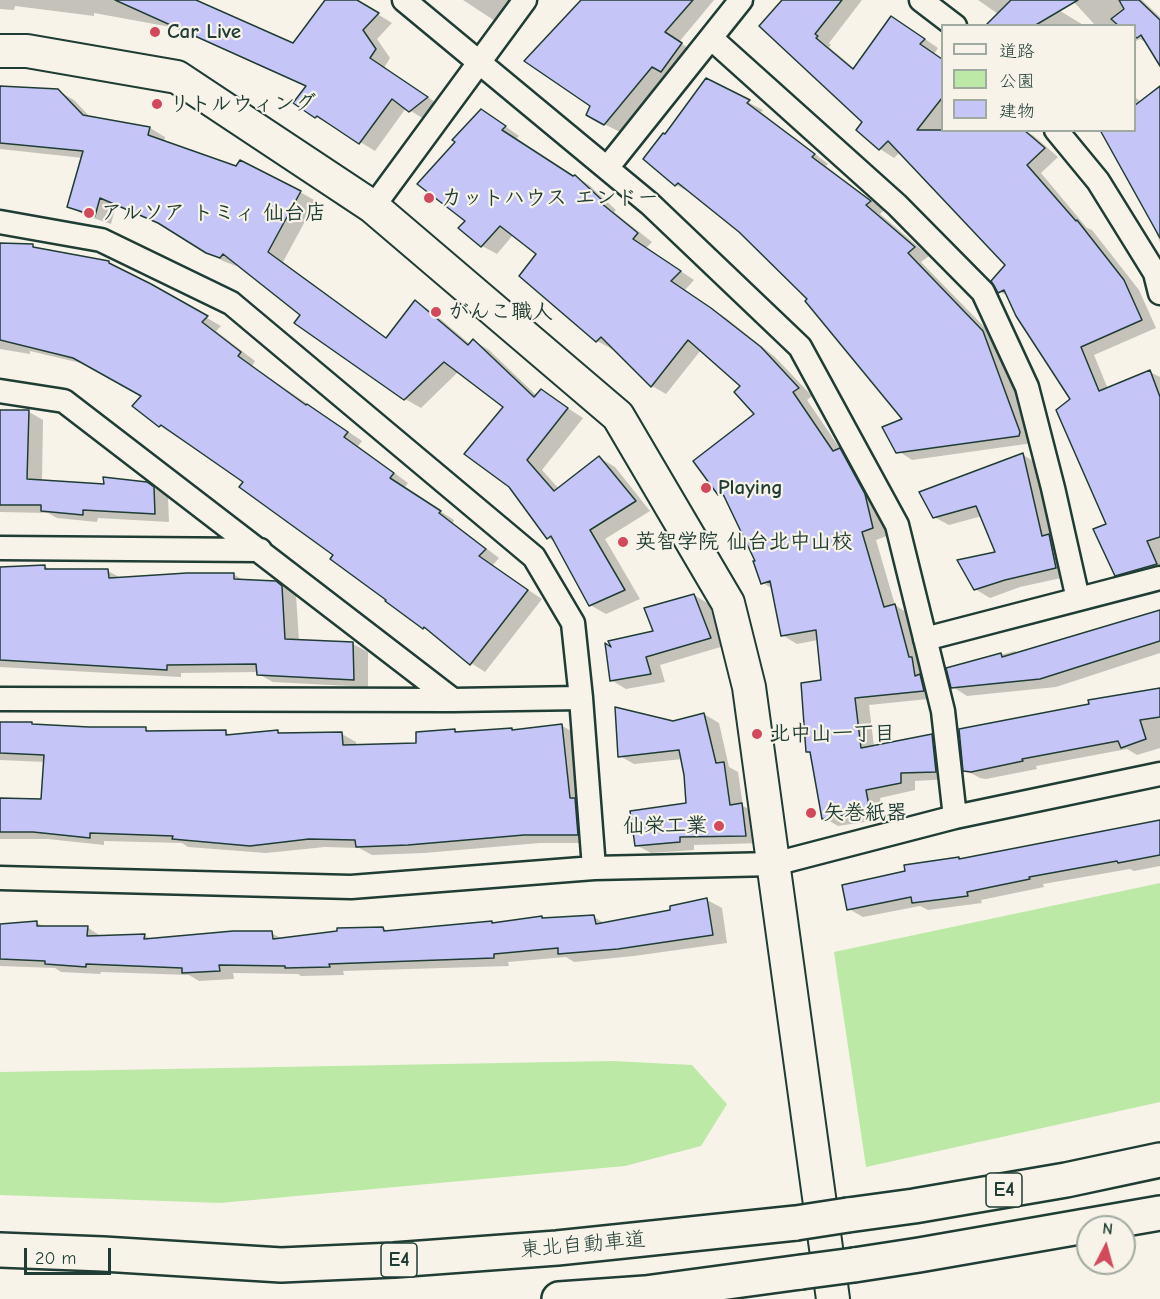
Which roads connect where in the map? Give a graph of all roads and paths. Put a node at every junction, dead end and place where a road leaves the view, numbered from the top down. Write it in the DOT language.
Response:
graph roads {
  1 [pos="404,0"];
  2 [pos="525,0"];
  3 [pos="741,0"];
  4 [pos="921,0"];
  5 [pos="952,24"];
  6 [pos="711,38"];
  7 [pos="0,51"];
  8 [pos="479,62"];
  9 [pos="1058,132"];
  10 [pos="607,168"];
  11 [pos="373,207"];
  12 [pos="0,222"];
  13 [pos="1160,293"];
  14 [pos="0,391"];
  15 [pos="0,549"];
  16 [pos="260,550"];
  17 [pos="1160,578"];
  18 [pos="1078,599"];
  19 [pos="925,639"];
  20 [pos="581,698"];
  21 [pos="0,699"];
  22 [pos="453,700"];
  23 [pos="1160,774"];
  24 [pos="955,817"];
  25 [pos="774,864"];
  26 [pos="594,868"];
  27 [pos="0,878"];
  28 [pos="1160,1160"];
  29 [pos="1160,1213"];
  30 [pos="0,1250"];
  31 [pos="559,1299"];
  32 [pos="833,1299"];
  1 -- 8 [label="street"];
  2 -- 8 [label="street"];
  3 -- 6 [label="street"];
  4 -- 5 [label="street"];
  6 -- 10 [label="street"];
  6 -- 18 [label="street"];
  7 -- 11 [label="street"];
  8 -- 10 [label="street"];
  8 -- 11 [label="street"];
  9 -- 13 [label="street"];
  10 -- 19 [label="street"];
  11 -- 25 [label="street"];
  12 -- 20 [label="street"];
  14 -- 16 [label="street"];
  15 -- 16 [label="street"];
  16 -- 22 [label="street"];
  17 -- 18 [label="street"];
  18 -- 19 [label="street"];
  19 -- 24 [label="street"];
  20 -- 22 [label="street"];
  20 -- 26 [label="street"];
  21 -- 22 [label="street"];
  23 -- 24 [label="street"];
  24 -- 25 [label="street"];
  25 -- 26 [label="street"];
  25 -- 32 [label="street"];
  26 -- 27 [label="street"];
  28 -- 30 [label="highway, 東北自動車道 / E4, bridge"];
  29 -- 31 [label="highway, E4, bridge"];
}
